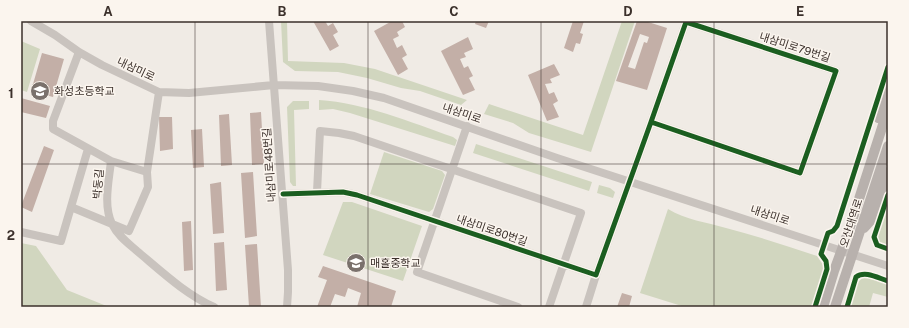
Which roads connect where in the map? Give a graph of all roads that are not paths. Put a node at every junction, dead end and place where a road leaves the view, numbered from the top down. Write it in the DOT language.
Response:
graph roads {
  1 [pos="31,21"];
  2 [pos="270,21"];
  3 [pos="685,21"];
  4 [pos="79,52"];
  5 [pos="274,85"];
  6 [pos="888,86"];
  7 [pos="159,92"];
  8 [pos="888,109"];
  9 [pos="651,122"];
  10 [pos="467,126"];
  11 [pos="888,146"];
  12 [pos="88,149"];
  13 [pos="111,161"];
  14 [pos="452,169"];
  15 [pos="147,172"];
  16 [pos="888,172"];
  17 [pos="631,181"];
  18 [pos="317,192"];
  19 [pos="282,194"];
  20 [pos="71,207"];
  21 [pos="434,220"];
  22 [pos="112,224"];
  23 [pos="849,230"];
  24 [pos="21,232"];
  25 [pos="860,233"];
  26 [pos="842,250"];
  27 [pos="854,254"];
  28 [pos="564,265"];
  29 [pos="888,266"];
  30 [pos="596,276"];
  31 [pos="214,307"];
  32 [pos="287,307"];
  33 [pos="518,307"];
  34 [pos="549,307"];
  35 [pos="586,307"];
  36 [pos="822,307"];
  37 [pos="836,307"];
  1 -- 4 [label="street, 내삼미로"];
  2 -- 5 [label="street, 내삼미로48번길"];
  3 -- 9 [label="street, 내삼미로79번길"];
  3 -- 9 [label="street, 내삼미로79번길"];
  4 -- 7 [label="street, 내삼미로"];
  4 -- 12 [label="street, 박동길"];
  5 -- 7 [label="street, 내삼미로"];
  5 -- 10 [label="street, 내삼미로"];
  5 -- 19 [label="street, 내삼미로48번길"];
  6 -- 23 [label="main road"];
  7 -- 15 [label="street"];
  8 -- 23 [label="main road, 오산대역로"];
  9 -- 17 [label="street, 내삼미로79번길"];
  10 -- 14 [label="street"];
  10 -- 17 [label="street, 내삼미로"];
  11 -- 25 [label="main road, 오산대역로"];
  12 -- 13 [label="street, 박동길"];
  12 -- 20 [label="street"];
  13 -- 15 [label="street"];
  13 -- 22 [label="street, 박동길"];
  14 -- 18 [label="street"];
  14 -- 21 [label="street"];
  14 -- 28 [label="street"];
  15 -- 22 [label="street"];
  16 -- 25 [label="main road"];
  17 -- 26 [label="street, 내삼미로"];
  17 -- 30 [label="street"];
  18 -- 19 [label="street, 내삼미로80번길"];
  18 -- 21 [label="street, 내삼미로80번길"];
  19 -- 32 [label="street, 내삼미로48번길"];
  20 -- 22 [label="street"];
  20 -- 24 [label="street"];
  21 -- 28 [label="street, 내삼미로80번길"];
  21 -- 33 [label="street"];
  22 -- 31 [label="street, 박동길"];
  23 -- 26 [label="main road, 오산대역로"];
  25 -- 27 [label="main road, 오산대역로"];
  26 -- 27 [label="street, 내삼미로"];
  26 -- 36 [label="main road, 오산대역로"];
  27 -- 29 [label="street, 내삼미로"];
  27 -- 37 [label="main road, 오산대역로"];
  28 -- 30 [label="street, 내삼미로80번길"];
  28 -- 34 [label="street"];
  30 -- 35 [label="street"];
}
